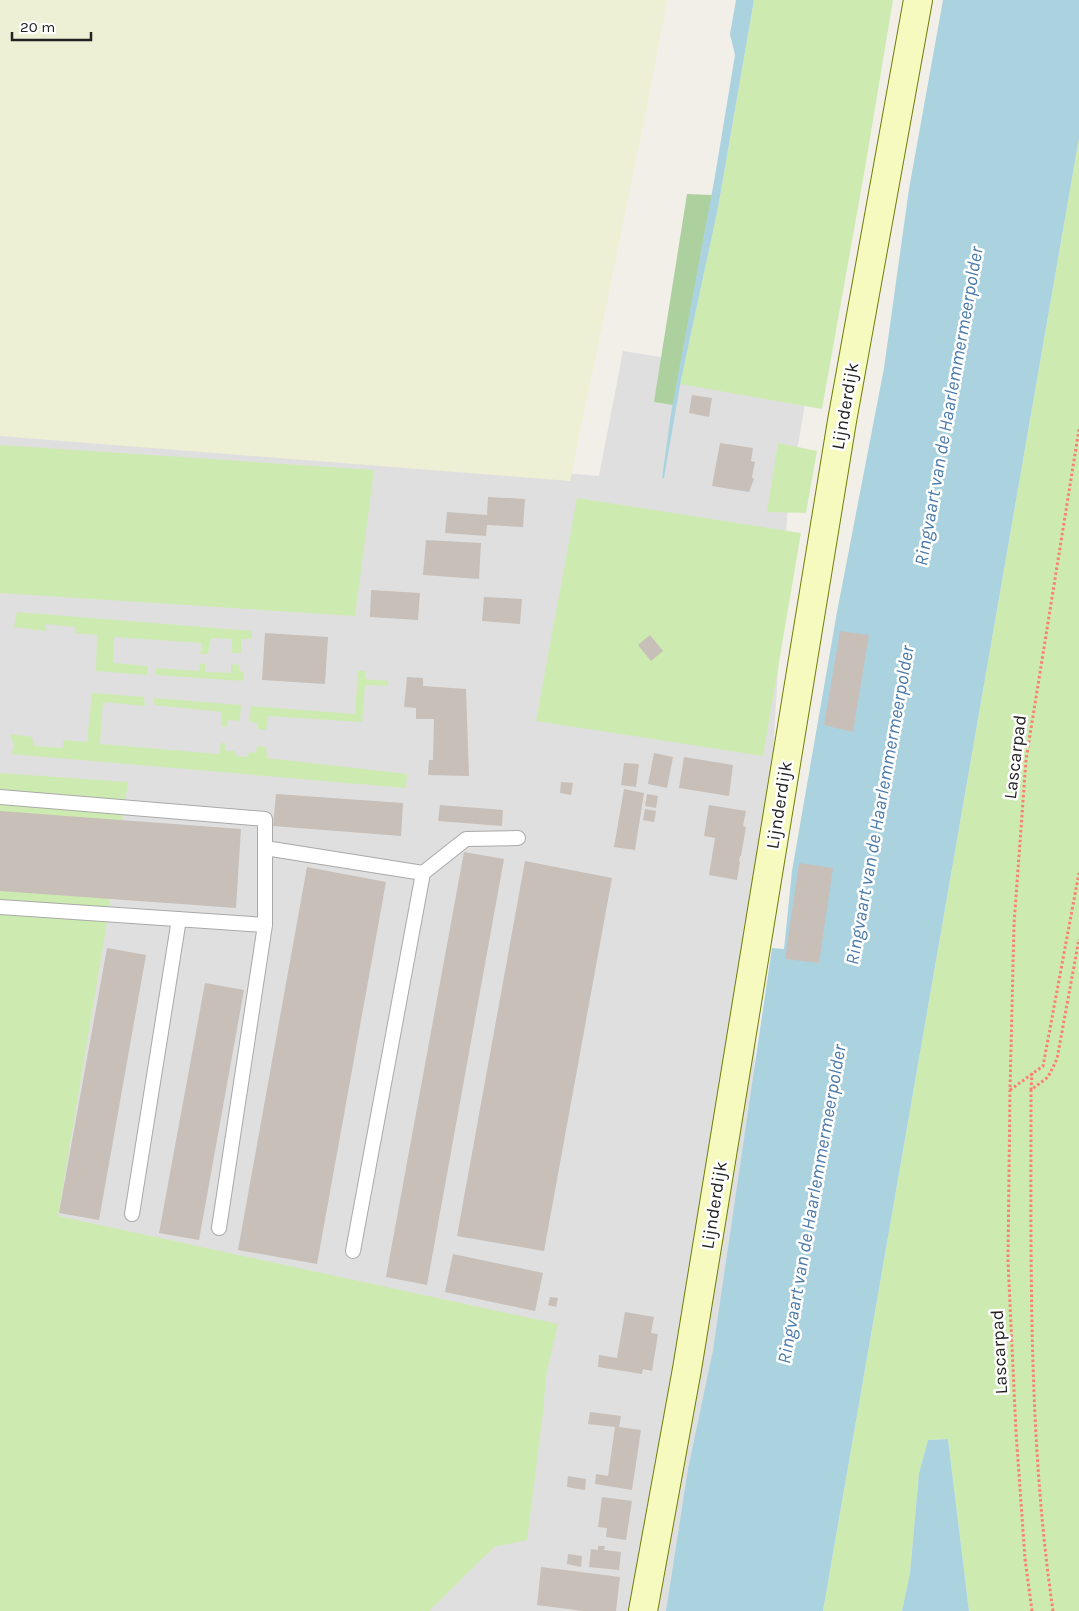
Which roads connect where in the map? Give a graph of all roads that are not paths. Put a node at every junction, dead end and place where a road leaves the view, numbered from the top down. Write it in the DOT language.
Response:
graph roads {
  1 [pos="918,0"];
  2 [pos="0,797"];
  3 [pos="518,838"];
  4 [pos="265,848"];
  5 [pos="422,873"];
  6 [pos="0,907"];
  7 [pos="179,919"];
  8 [pos="265,925"];
  9 [pos="132,1214"];
  10 [pos="219,1228"];
  11 [pos="353,1251"];
  12 [pos="643,1611"];
  1 -- 12 [label="street, Lijnderdijk"];
  2 -- 4 [label="lane"];
  3 -- 5 [label="lane"];
  4 -- 5 [label="lane"];
  4 -- 8 [label="lane"];
  5 -- 11 [label="lane"];
  6 -- 7 [label="lane"];
  7 -- 8 [label="lane"];
  7 -- 9 [label="lane"];
  8 -- 10 [label="lane"];
}
